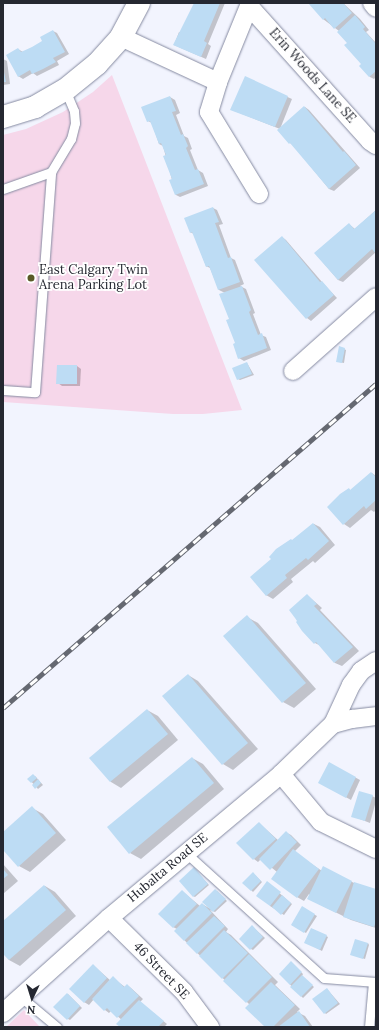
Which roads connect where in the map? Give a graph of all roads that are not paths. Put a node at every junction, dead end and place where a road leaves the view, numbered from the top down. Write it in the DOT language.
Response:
graph roads {
  1 [pos="139,3"];
  2 [pos="372,3"];
  3 [pos="250,4"];
  4 [pos="376,8"];
  5 [pos="121,38"];
  6 [pos="218,82"];
  7 [pos="65,90"];
  8 [pos="3,117"];
  9 [pos="376,145"];
  10 [pos="51,172"];
  11 [pos="3,189"];
  12 [pos="259,194"];
  13 [pos="376,296"];
  14 [pos="293,372"];
  15 [pos="3,390"];
  16 [pos="376,661"];
  17 [pos="376,716"];
  18 [pos="333,724"];
  19 [pos="281,774"];
  20 [pos="376,849"];
  21 [pos="186,853"];
  22 [pos="109,918"];
  23 [pos="374,982"];
  24 [pos="21,997"];
  25 [pos="3,1013"];
  26 [pos="57,1027"];
  27 [pos="210,1027"];
  28 [pos="369,1027"];
  1 -- 5 [label="street"];
  2 -- 4 [label="street"];
  3 -- 6 [label="street, Erin Woods Lane SE"];
  3 -- 9 [label="street, Erin Woods Lane SE"];
  5 -- 6 [label="street"];
  5 -- 7 [label="street"];
  6 -- 12 [label="street, Erin Woods Lane SE"];
  7 -- 8 [label="street"];
  7 -- 10 [label="lane"];
  10 -- 11 [label="lane"];
  10 -- 15 [label="lane"];
  13 -- 14 [label="street"];
  16 -- 18 [label="street, Hubalta Road SE"];
  17 -- 18 [label="street, Hubalta Road SE"];
  18 -- 19 [label="street, Hubalta Road SE"];
  19 -- 20 [label="street"];
  19 -- 21 [label="street, Hubalta Road SE"];
  21 -- 22 [label="street, Hubalta Road SE"];
  21 -- 23 [label="lane"];
  22 -- 24 [label="street, Hubalta Road SE"];
  22 -- 27 [label="street, 46 Street SE"];
  23 -- 28 [label="lane"];
  24 -- 25 [label="street, Hubalta Road SE"];
  24 -- 26 [label="lane"];
}
